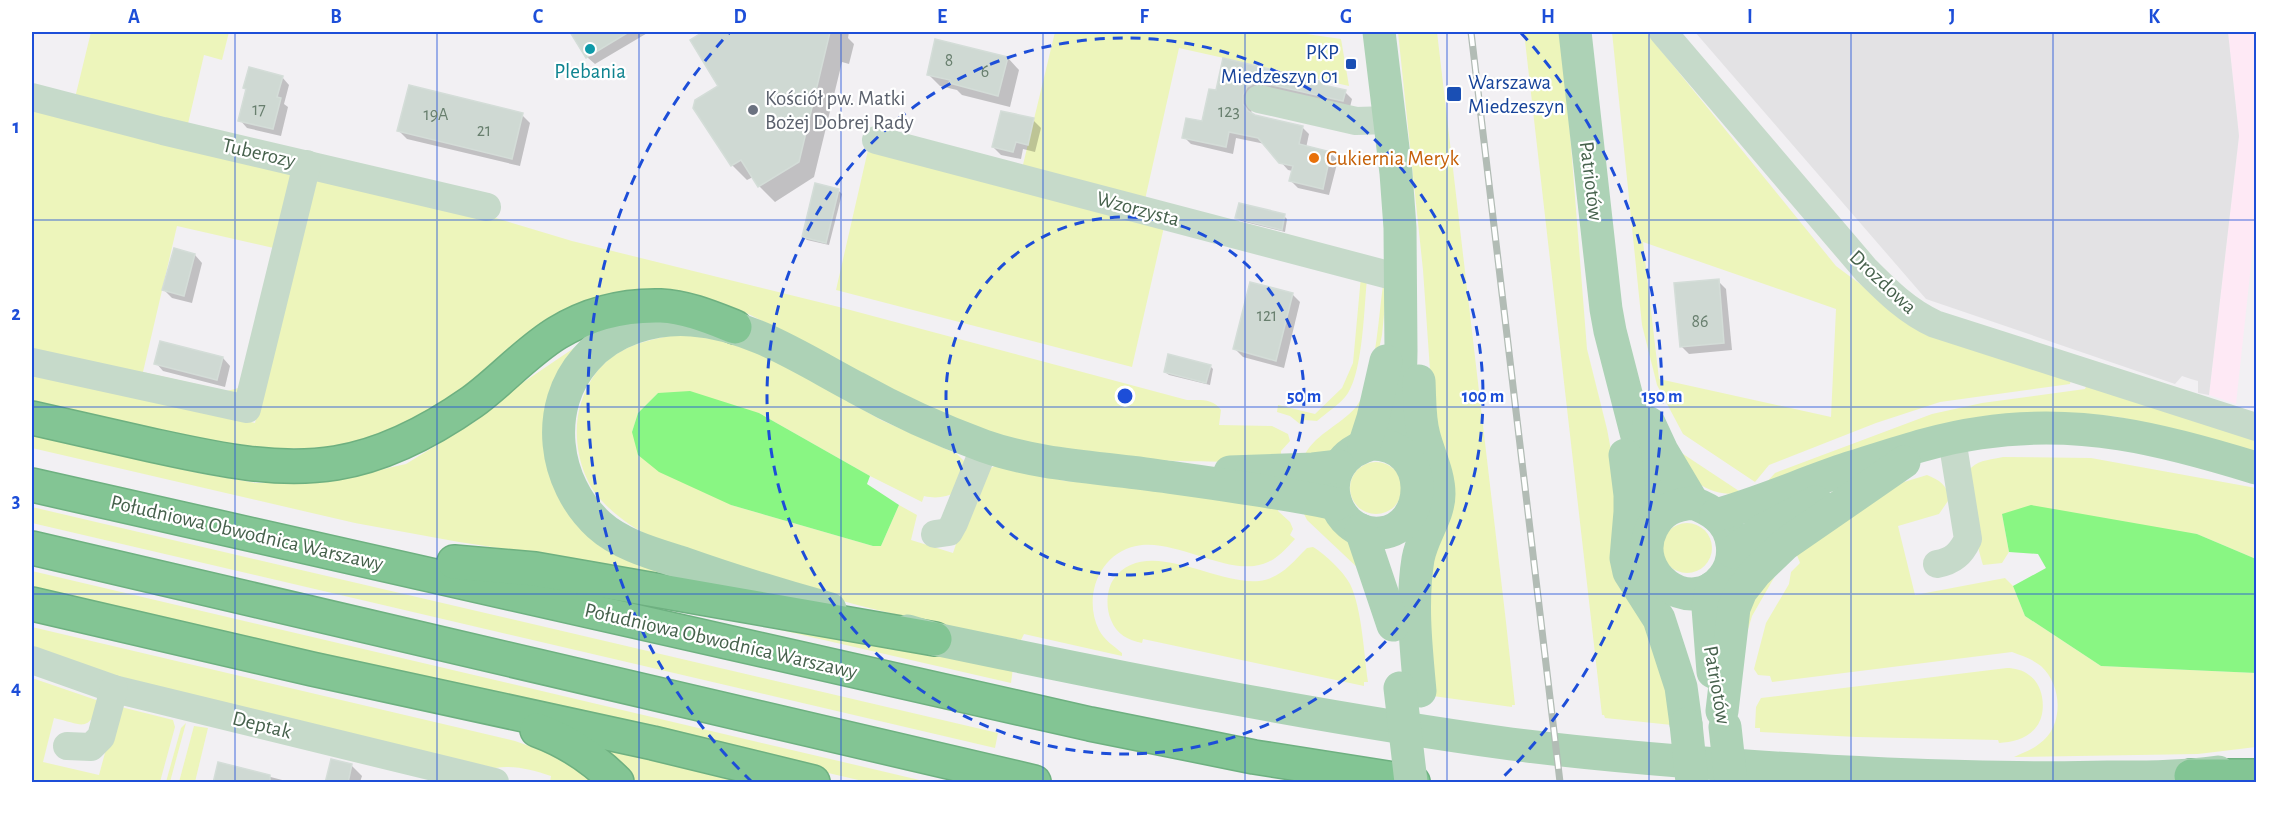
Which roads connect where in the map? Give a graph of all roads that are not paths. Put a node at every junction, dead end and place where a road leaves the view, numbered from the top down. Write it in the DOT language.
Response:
graph roads {
  1 [pos="1378,32"];
  2 [pos="1575,32"];
  3 [pos="1663,32"];
  4 [pos="32,97"];
  5 [pos="1259,99"];
  6 [pos="1389,120"];
  7 [pos="876,140"];
  8 [pos="307,164"];
  9 [pos="487,207"];
  10 [pos="1400,283"];
  11 [pos="735,327"];
  12 [pos="1610,331"];
  13 [pos="32,362"];
  14 [pos="32,418"];
  15 [pos="2256,427"];
  16 [pos="1938,443"];
  17 [pos="984,446"];
  18 [pos="1399,451"];
  19 [pos="1352,456"];
  20 [pos="1898,466"];
  21 [pos="2256,468"];
  22 [pos="1157,475"];
  23 [pos="32,485"];
  24 [pos="1336,504"];
  25 [pos="1705,509"];
  26 [pos="1658,518"];
  27 [pos="1400,526"];
  28 [pos="1361,530"];
  29 [pos="935,534"];
  30 [pos="32,548"];
  31 [pos="325,550"];
  32 [pos="1733,552"];
  33 [pos="1937,564"];
  34 [pos="1712,588"];
  35 [pos="1677,591"];
  36 [pos="32,604"];
  37 [pos="1393,625"];
  38 [pos="935,639"];
  39 [pos="32,660"];
  40 [pos="114,689"];
  41 [pos="1410,690"];
  42 [pos="457,700"];
  43 [pos="1708,721"];
  44 [pos="68,746"];
  45 [pos="2256,766"];
  46 [pos="2191,776"];
  47 [pos="2256,776"];
  48 [pos="495,783"];
  49 [pos="617,783"];
  50 [pos="813,783"];
  51 [pos="1034,783"];
  52 [pos="1412,783"];
  53 [pos="1432,783"];
  54 [pos="1692,783"];
  55 [pos="1704,783"];
  56 [pos="1731,783"];
  1 -- 6 [label="main road"];
  2 -- 12 [label="main road, Patriotów"];
  3 -- 15 [label="street, Drozdowa"];
  4 -- 8 [label="street, Tuberozy"];
  5 -- 6 [label="street"];
  6 -- 10 [label="main road"];
  7 -- 10 [label="street, Wzorzysta"];
  8 -- 9 [label="street, Tuberozy"];
  8 -- 13 [label="street"];
  10 -- 18 [label="main road"];
  10 -- 19 [label="main road"];
  10 -- 41 [label="main road"];
  11 -- 14 [label="highway"];
  11 -- 17 [label="main road"];
  11 -- 38 [label="main road"];
  12 -- 25 [label="main road, Patriotów"];
  12 -- 26 [label="main road, Patriotów"];
  12 -- 43 [label="main road"];
  16 -- 20 [label="main road"];
  16 -- 21 [label="main road"];
  16 -- 25 [label="main road"];
  16 -- 33 [label="street"];
  17 -- 22 [label="main road"];
  17 -- 29 [label="street"];
  18 -- 19 [label="main road"];
  18 -- 27 [label="main road"];
  19 -- 22 [label="main road"];
  19 -- 24 [label="main road"];
  20 -- 32 [label="main road"];
  20 -- 43 [label="main road"];
  22 -- 24 [label="main road"];
  23 -- 31 [label="highway, Południowa Obwodnica Warszawy"];
  24 -- 28 [label="main road"];
  25 -- 26 [label="main road"];
  25 -- 32 [label="main road"];
  26 -- 35 [label="main road"];
  27 -- 28 [label="main road"];
  27 -- 37 [label="main road"];
  28 -- 37 [label="main road"];
  30 -- 51 [label="highway"];
  31 -- 38 [label="highway"];
  31 -- 52 [label="highway, Południowa Obwodnica Warszawy"];
  32 -- 34 [label="main road"];
  34 -- 35 [label="main road"];
  34 -- 43 [label="main road, Patriotów"];
  35 -- 43 [label="main road, Patriotów"];
  36 -- 42 [label="highway"];
  37 -- 41 [label="main road"];
  38 -- 46 [label="main road"];
  39 -- 40 [label="street, Deptak"];
  40 -- 44 [label="street"];
  40 -- 48 [label="street, Deptak"];
  41 -- 52 [label="main road, bridge"];
  41 -- 53 [label="main road"];
  42 -- 49 [label="highway"];
  42 -- 50 [label="highway"];
  43 -- 54 [label="main road, bridge"];
  43 -- 55 [label="main road, Patriotów"];
  43 -- 56 [label="main road, Patriotów, bridge"];
  45 -- 46 [label="main road"];
  46 -- 47 [label="highway"];
}
